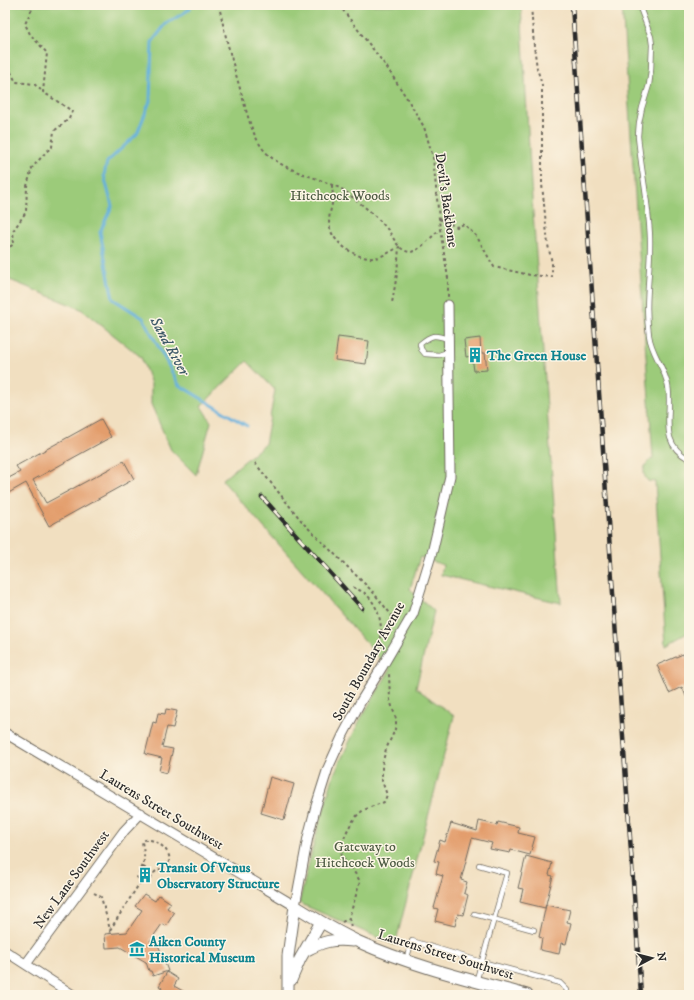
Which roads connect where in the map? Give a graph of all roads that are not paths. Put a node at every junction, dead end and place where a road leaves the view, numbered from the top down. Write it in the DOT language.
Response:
graph roads {
  1 [pos="639,5"];
  2 [pos="448,305"];
  3 [pos="447,339"];
  4 [pos="448,352"];
  5 [pos="689,459"];
  6 [pos="5,733"];
  7 [pos="141,813"];
  8 [pos="479,865"];
  9 [pos="295,906"];
  10 [pos="474,914"];
  11 [pos="494,920"];
  12 [pos="321,922"];
  13 [pos="534,930"];
  14 [pos="358,942"];
  15 [pos="5,951"];
  16 [pos="304,952"];
  17 [pos="405,960"];
  18 [pos="482,962"];
  19 [pos="26,964"];
  20 [pos="476,982"];
  21 [pos="288,992"];
  22 [pos="73,995"];
  23 [pos="527,995"];
  24 [pos="567,995"];
  1 -- 5 [label="lane"];
  2 -- 3 [label="street, South Boundary Avenue"];
  3 -- 4 [label="street, South Boundary Avenue"];
  3 -- 4 [label="lane"];
  4 -- 9 [label="street, South Boundary Avenue"];
  6 -- 7 [label="street, Laurens Street Southwest"];
  7 -- 9 [label="street, Laurens Street Southwest"];
  7 -- 19 [label="street, New Lane Southwest"];
  8 -- 11 [label="lane"];
  9 -- 12 [label="street, Laurens Street Southwest"];
  9 -- 21 [label="street"];
  10 -- 11 [label="lane"];
  11 -- 13 [label="lane"];
  11 -- 18 [label="lane"];
  12 -- 14 [label="street, Laurens Street Southwest"];
  12 -- 16 [label="street"];
  14 -- 16 [label="street"];
  14 -- 17 [label="street, Laurens Street Southwest"];
  15 -- 19 [label="street"];
  16 -- 21 [label="street"];
  17 -- 18 [label="lane"];
  17 -- 20 [label="street, Laurens Street Southwest"];
  18 -- 20 [label="lane"];
  18 -- 24 [label="lane"];
  19 -- 22 [label="street"];
  20 -- 23 [label="street, Laurens Street Southwest"];
}
